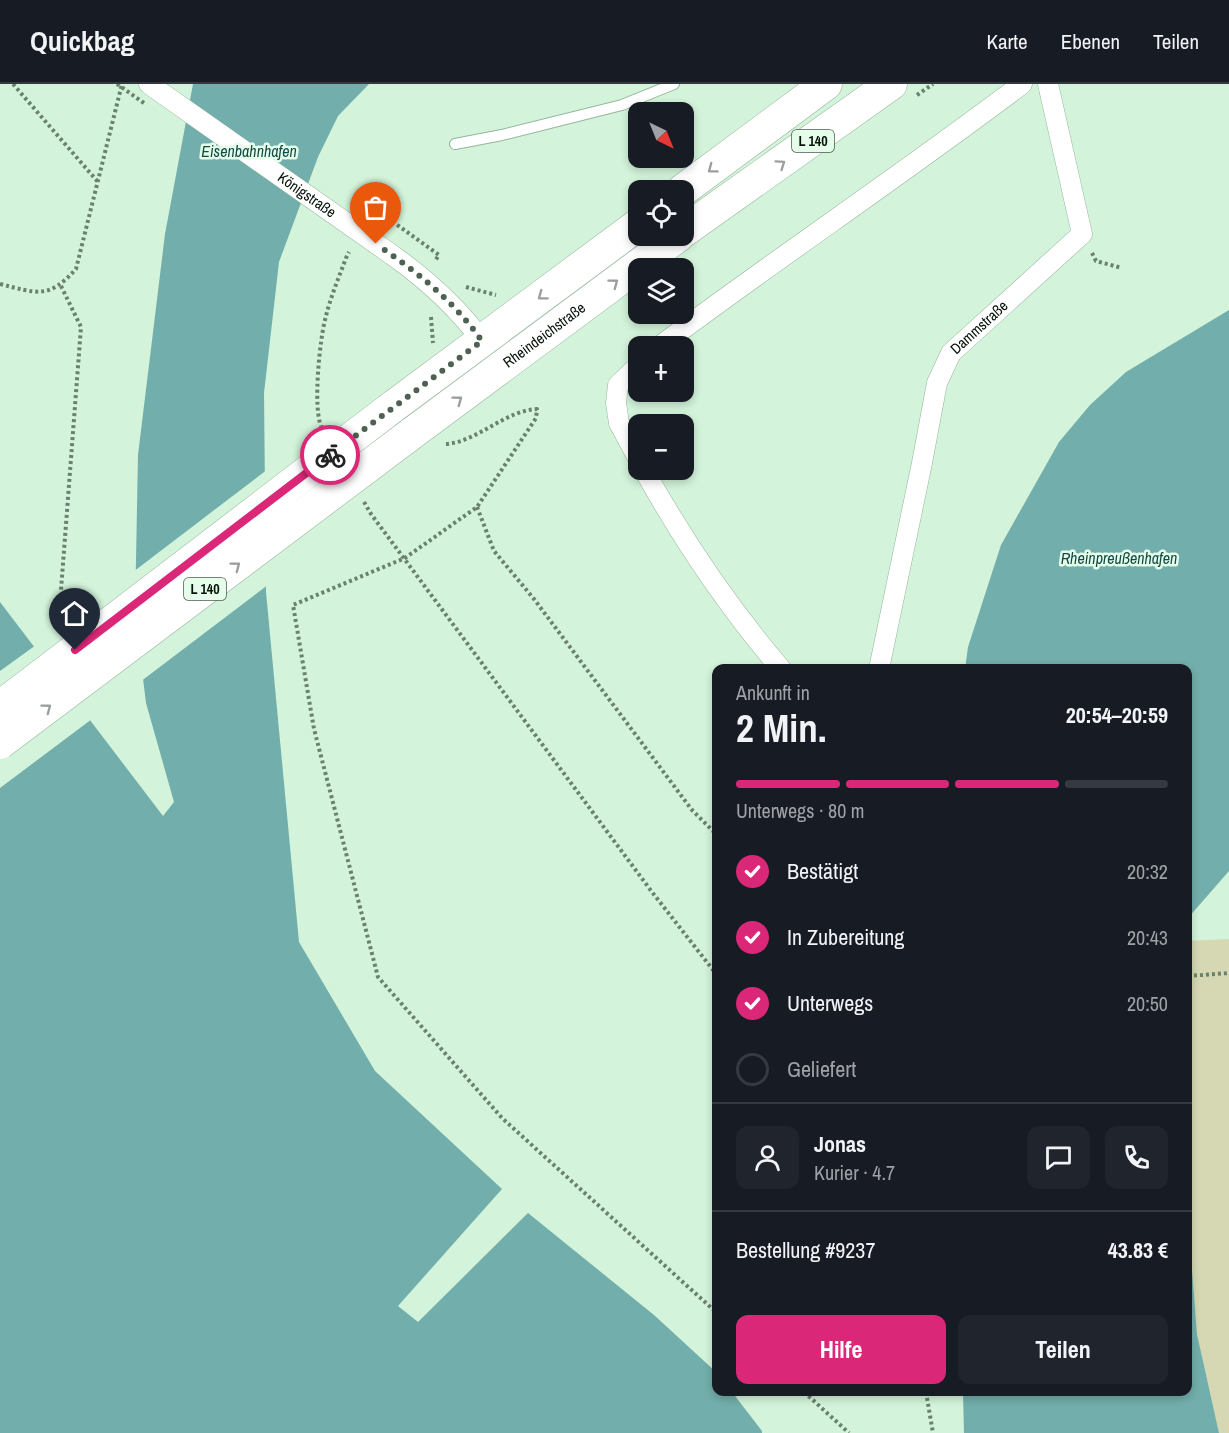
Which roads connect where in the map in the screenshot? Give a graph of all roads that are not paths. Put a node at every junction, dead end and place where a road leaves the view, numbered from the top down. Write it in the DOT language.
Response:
graph roads {
  1 [pos="149,84"];
  2 [pos="675,84"];
  3 [pos="826,84"];
  4 [pos="891,84"];
  5 [pos="1022,84"];
  6 [pos="1048,84"];
  7 [pos="455,144"];
  8 [pos="694,182"];
  9 [pos="694,224"];
  10 [pos="628,232"];
  11 [pos="665,246"];
  12 [pos="673,336"];
  13 [pos="482,341"];
  14 [pos="628,375"];
  15 [pos="628,440"];
  16 [pos="650,480"];
  17 [pos="777,664"];
  18 [pos="880,664"];
  19 [pos="0,706"];
  20 [pos="0,743"];
  1 -- 13 [label="street, Königstraße, bridge"];
  2 -- 7 [label="lane"];
  3 -- 8 [label="main road, L 140, one-way"];
  9 -- 4 [label="main road, L 140, one-way"];
  5 -- 12 [label="street"];
  6 -- 18 [label="street, Dammstraße"];
  10 -- 13 [label="main road, L 140, one-way"];
  20 -- 11 [label="main road, Rheindeichstraße / L 140, one-way, bridge"];
  13 -- 19 [label="main road, L 140, bridge"];
  14 -- 15 [label="street"];
  16 -- 17 [label="street"];
}
